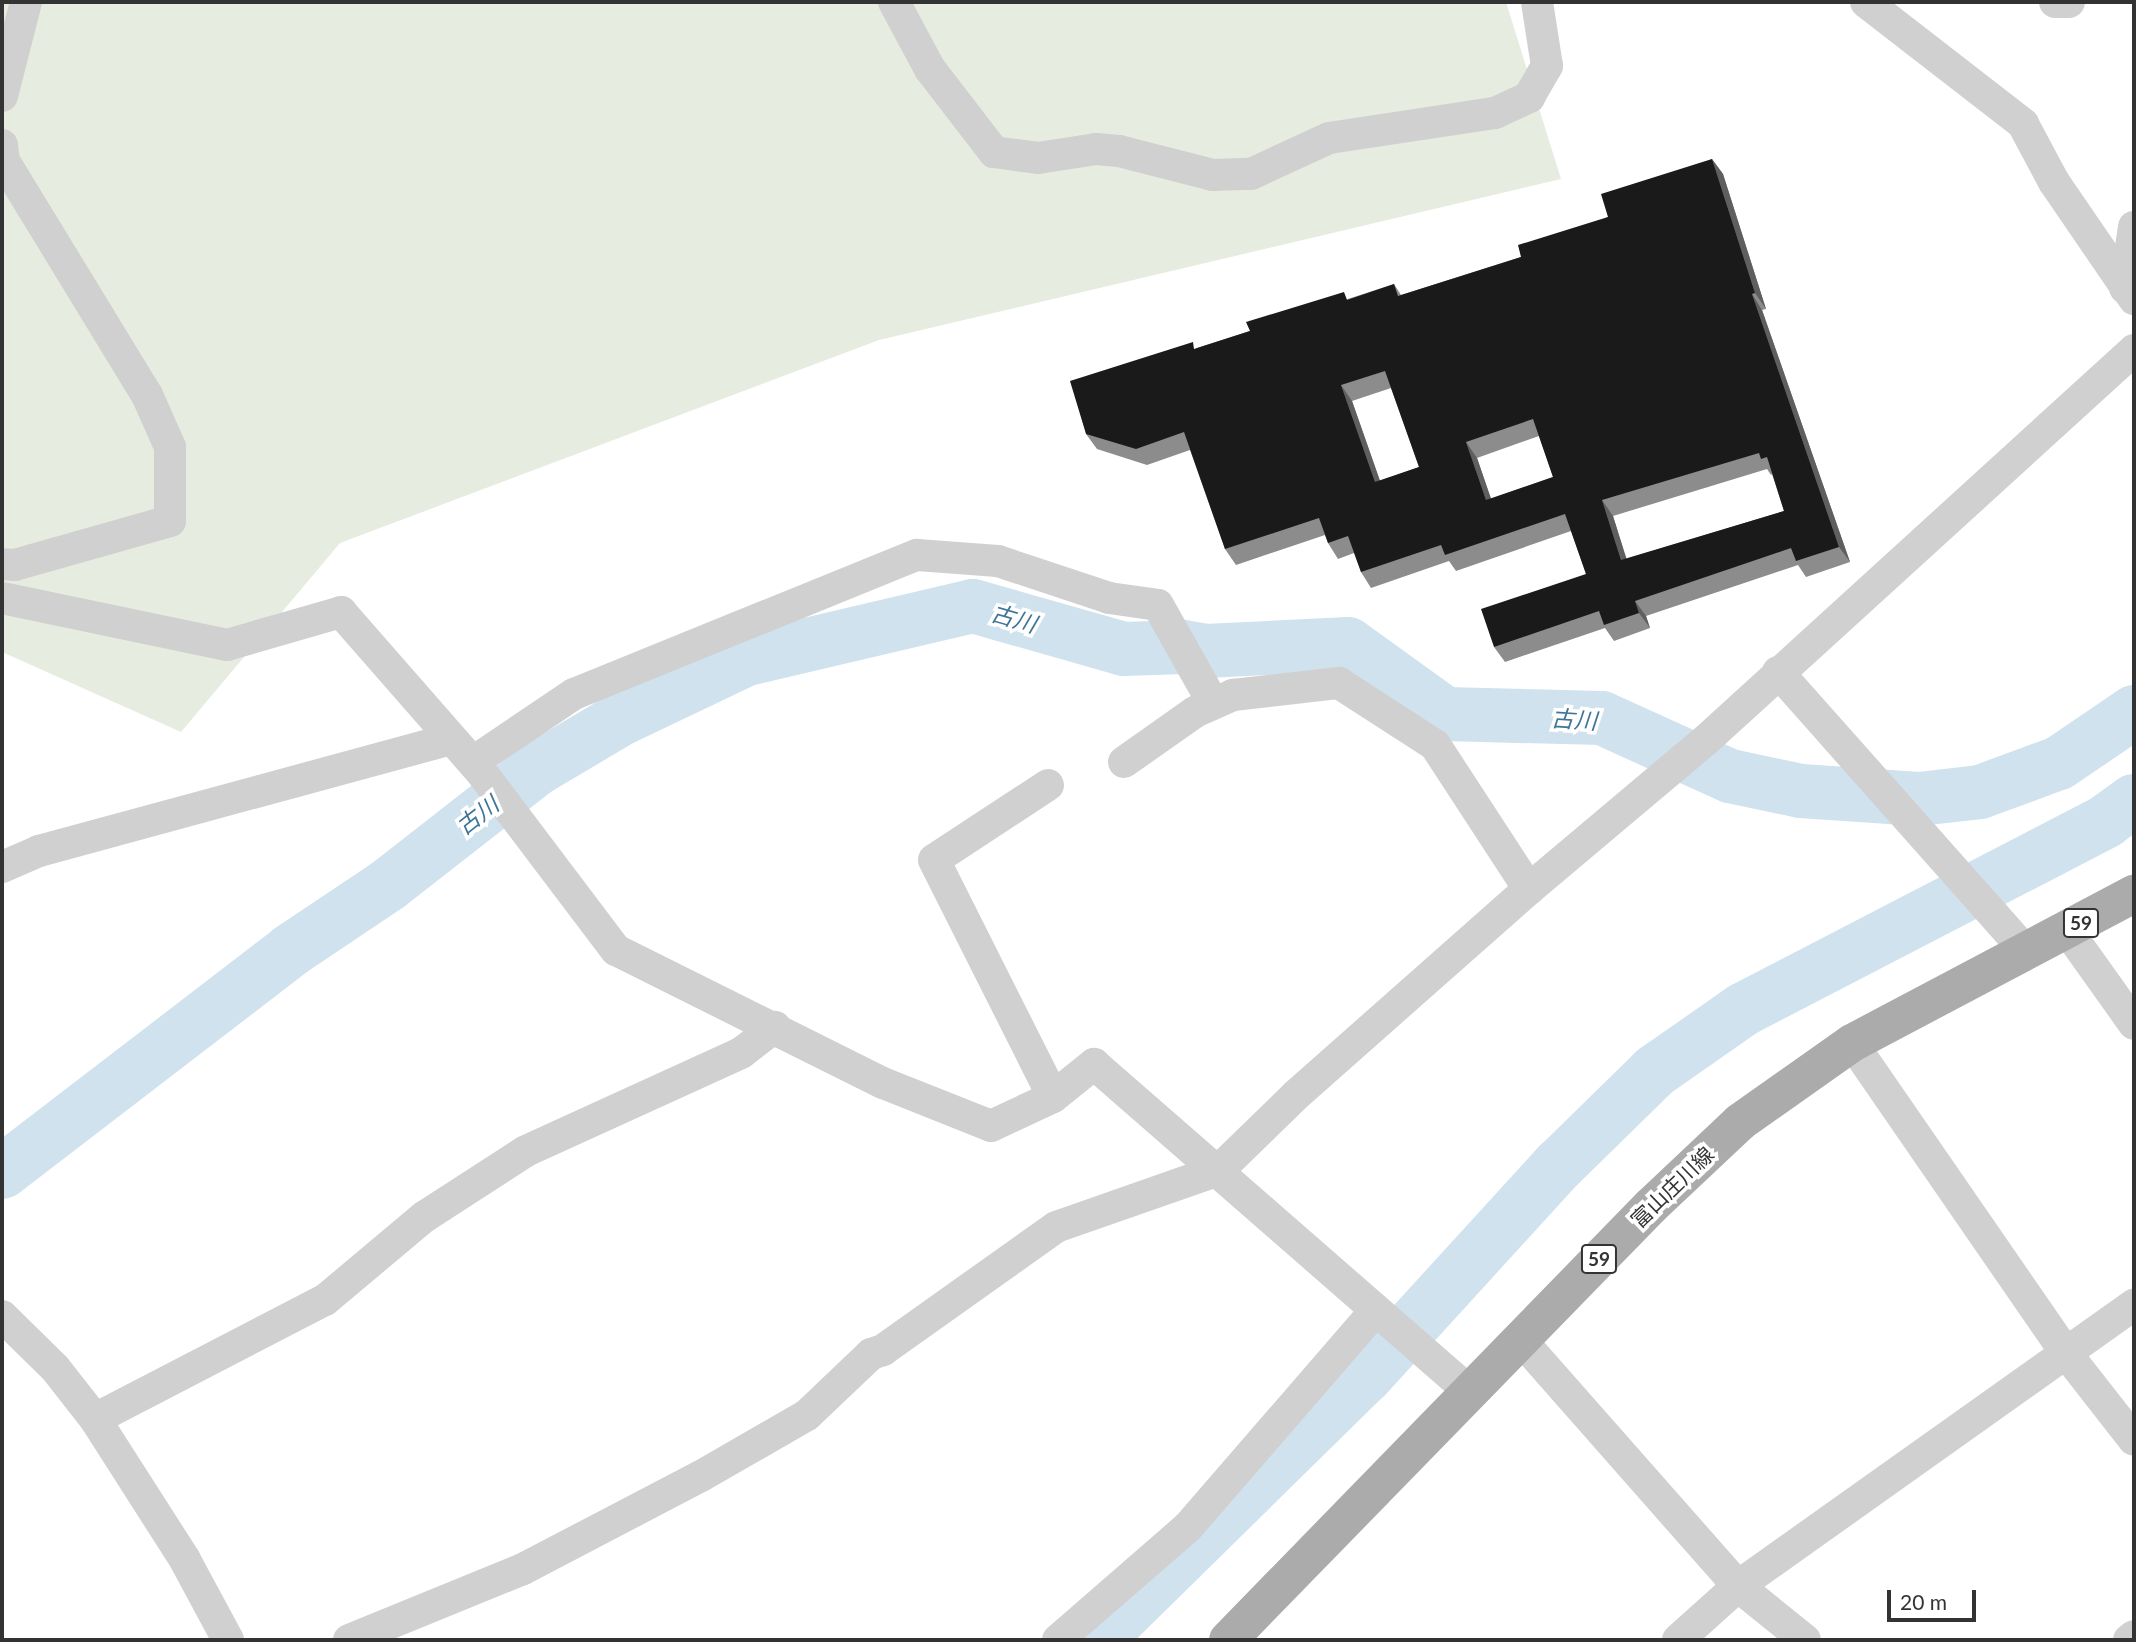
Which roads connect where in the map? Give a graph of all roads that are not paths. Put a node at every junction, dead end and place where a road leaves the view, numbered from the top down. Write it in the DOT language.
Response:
graph roads {
  1 [pos="26,2"];
  2 [pos="894,2"];
  3 [pos="1537,2"];
  4 [pos="1866,2"];
  5 [pos="2055,2"];
  6 [pos="2069,2"];
  7 [pos="2,96"];
  8 [pos="2,145"];
  9 [pos="2134,227"];
  10 [pos="2130,294"];
  11 [pos="2134,350"];
  12 [pos="2,564"];
  13 [pos="2,598"];
  14 [pos="1778,672"];
  15 [pos="1207,692"];
  16 [pos="451,739"];
  17 [pos="1124,762"];
  18 [pos="477,767"];
  19 [pos="1048,785"];
  20 [pos="2,867"];
  21 [pos="1529,889"];
  22 [pos="2134,894"];
  23 [pos="2067,930"];
  24 [pos="2027,952"];
  25 [pos="2134,1024"];
  26 [pos="775,1027"];
  27 [pos="1852,1042"];
  28 [pos="1052,1097"];
  29 [pos="1219,1170"];
  30 [pos="2134,1305"];
  31 [pos="1381,1314"];
  32 [pos="2,1316"];
  33 [pos="1521,1340"];
  34 [pos="2066,1353"];
  35 [pos="1469,1391"];
  36 [pos="95,1419"];
  37 [pos="2134,1440"];
  38 [pos="1738,1586"];
  39 [pos="2134,1636"];
  40 [pos="228,1640"];
  41 [pos="349,1640"];
  42 [pos="1058,1640"];
  43 [pos="1228,1640"];
  44 [pos="1678,1640"];
  45 [pos="1805,1640"];
  46 [pos="2129,1640"];
  1 -- 7 [label="street"];
  2 -- 3 [label="street"];
  4 -- 10 [label="street"];
  5 -- 6 [label="street"];
  8 -- 12 [label="street"];
  9 -- 10 [label="street"];
  11 -- 14 [label="street"];
  13 -- 16 [label="street"];
  14 -- 21 [label="street"];
  14 -- 24 [label="street"];
  15 -- 17 [label="street"];
  15 -- 18 [label="street"];
  15 -- 21 [label="street"];
  16 -- 18 [label="street"];
  16 -- 20 [label="street"];
  18 -- 26 [label="street"];
  19 -- 28 [label="street"];
  21 -- 29 [label="street"];
  22 -- 23 [label="main road, 富山庄川線 / 59"];
  23 -- 24 [label="main road, 富山庄川線 / 59"];
  23 -- 25 [label="street"];
  24 -- 27 [label="main road, 富山庄川線 / 59"];
  26 -- 28 [label="street"];
  26 -- 36 [label="street"];
  27 -- 33 [label="main road, 富山庄川線 / 59"];
  27 -- 34 [label="street"];
  28 -- 29 [label="street"];
  29 -- 31 [label="street"];
  29 -- 41 [label="street"];
  30 -- 34 [label="street"];
  31 -- 35 [label="street"];
  31 -- 42 [label="street"];
  32 -- 36 [label="street"];
  33 -- 35 [label="main road, 富山庄川線 / 59"];
  33 -- 38 [label="street"];
  34 -- 37 [label="street"];
  34 -- 38 [label="street"];
  35 -- 43 [label="main road, 富山庄川線 / 59"];
  36 -- 40 [label="street"];
  38 -- 44 [label="street"];
  38 -- 45 [label="street"];
  39 -- 46 [label="street"];
}
